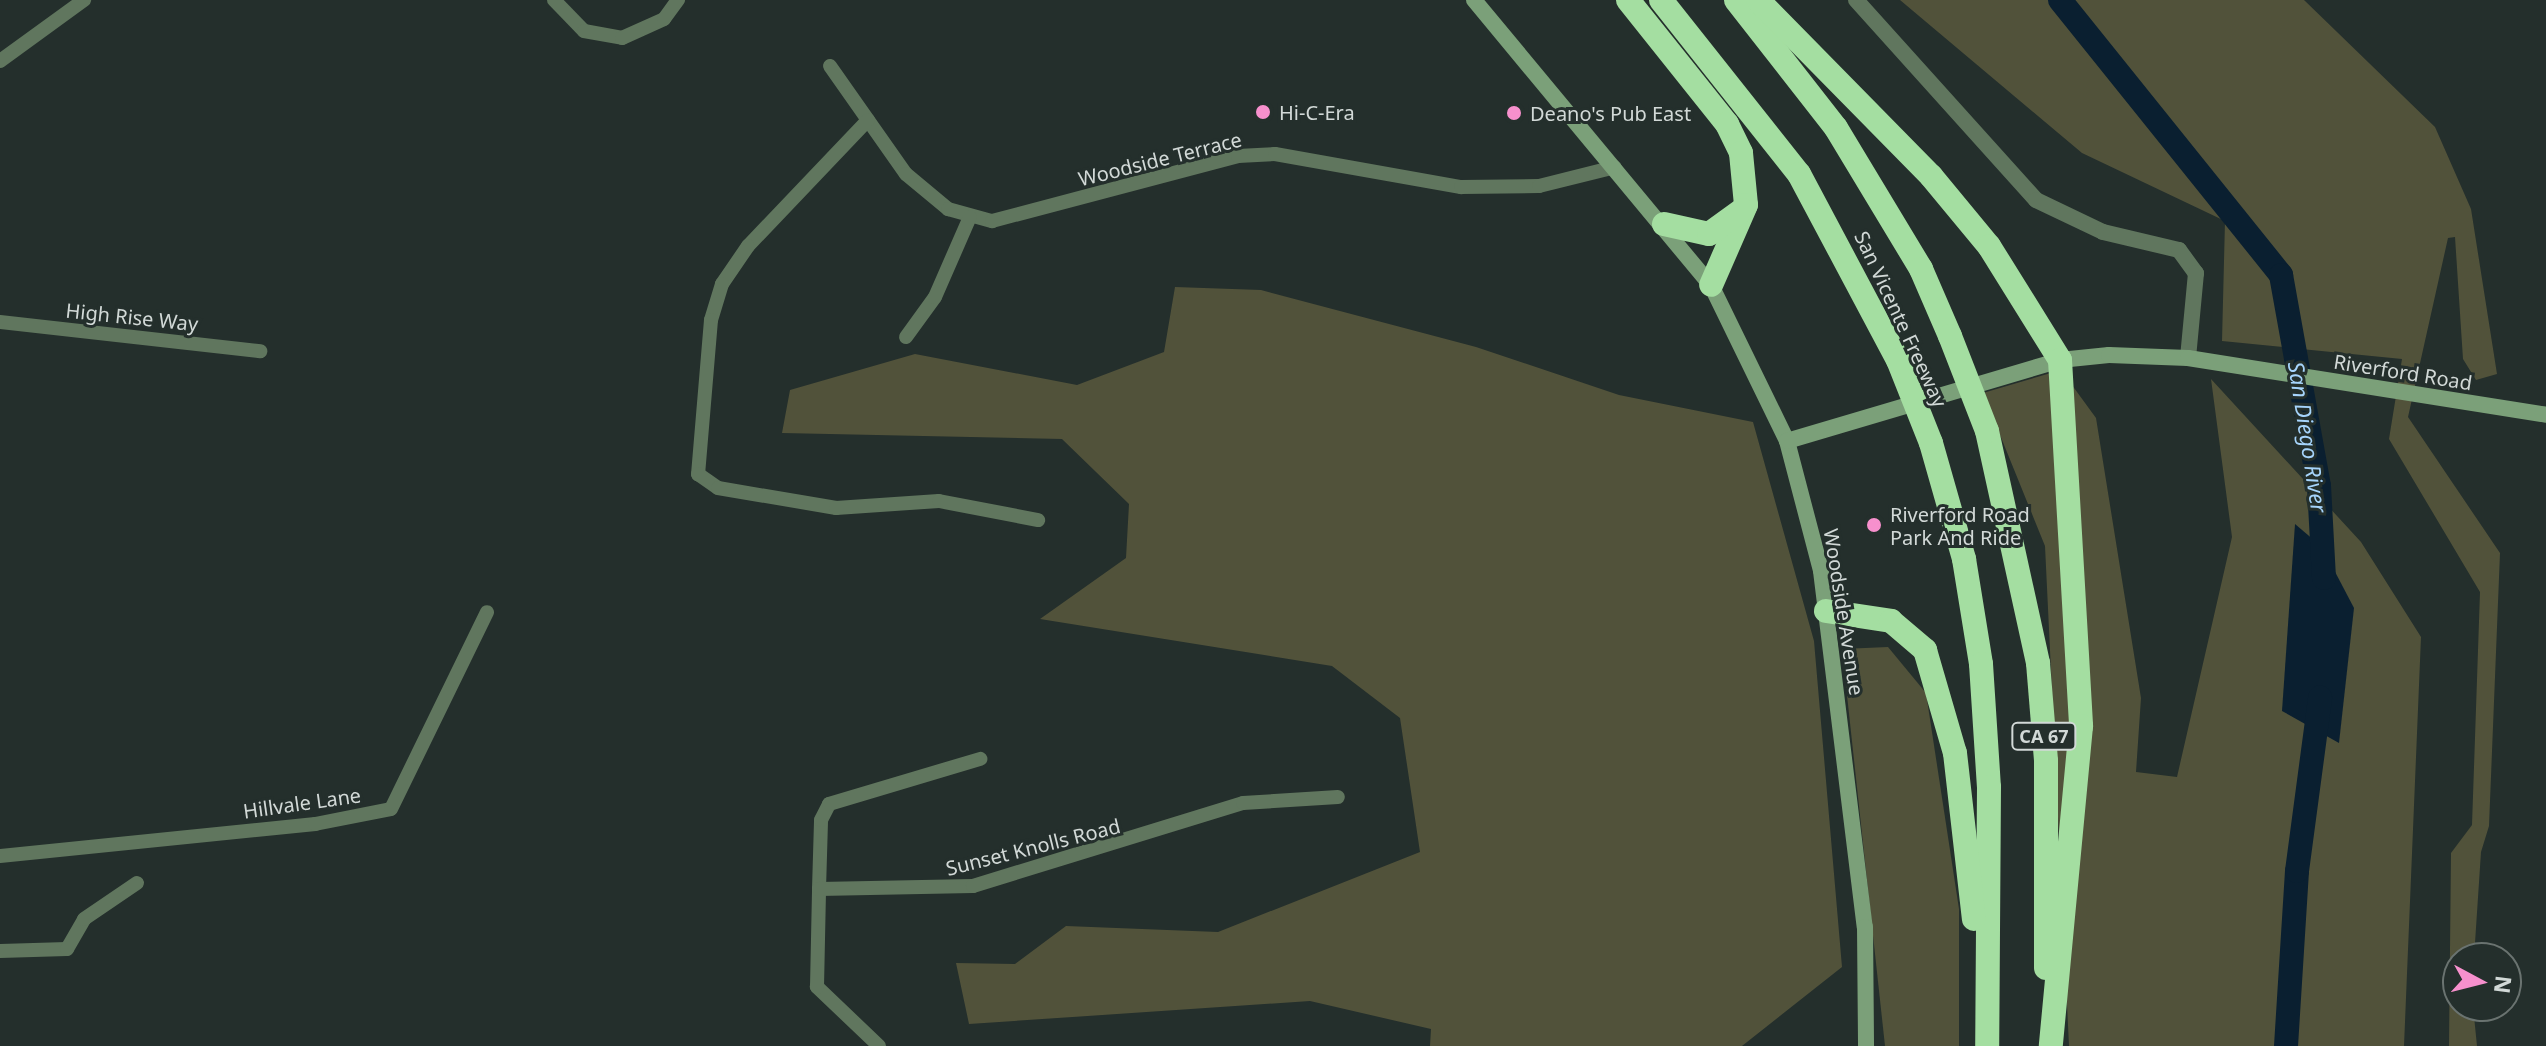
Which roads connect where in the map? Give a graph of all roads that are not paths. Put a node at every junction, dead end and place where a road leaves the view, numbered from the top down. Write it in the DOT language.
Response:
graph roads {
  1 [pos="84,0"];
  2 [pos="554,0"];
  3 [pos="678,0"];
  4 [pos="1474,0"];
  5 [pos="1628,0"];
  6 [pos="1661,0"];
  7 [pos="1736,0"];
  8 [pos="1758,0"];
  9 [pos="1856,0"];
  10 [pos="0,61"];
  11 [pos="830,66"];
  12 [pos="868,120"];
  13 [pos="1615,167"];
  14 [pos="1746,205"];
  15 [pos="970,217"];
  16 [pos="1664,224"];
  17 [pos="1711,285"];
  18 [pos="0,322"];
  19 [pos="906,337"];
  20 [pos="260,351"];
  21 [pos="2188,358"];
  22 [pos="2060,360"];
  23 [pos="2546,415"];
  24 [pos="1787,441"];
  25 [pos="1038,520"];
  26 [pos="1826,611"];
  27 [pos="487,612"];
  28 [pos="980,759"];
  29 [pos="1338,797"];
  30 [pos="0,856"];
  31 [pos="137,883"];
  32 [pos="819,889"];
  33 [pos="0,951"];
  34 [pos="879,1046"];
  35 [pos="1866,1046"];
  36 [pos="1980,1046"];
  37 [pos="1987,1046"];
  38 [pos="2048,1046"];
  1 -- 10 [label="street"];
  2 -- 3 [label="street"];
  4 -- 13 [label="main road, Woodside Avenue"];
  5 -- 14 [label="highway"];
  6 -- 37 [label="highway, San Vicente Freeway / CA 67, bridge"];
  7 -- 38 [label="highway, San Vicente Freeway / CA 67, bridge"];
  8 -- 22 [label="highway"];
  9 -- 21 [label="street"];
  11 -- 12 [label="street, Woodside Terrace"];
  12 -- 15 [label="street, Woodside Terrace"];
  12 -- 25 [label="street"];
  13 -- 15 [label="street, Woodside Terrace"];
  13 -- 16 [label="main road, Woodside Avenue"];
  14 -- 16 [label="highway"];
  14 -- 17 [label="highway"];
  15 -- 19 [label="street"];
  16 -- 17 [label="main road, Woodside Avenue"];
  17 -- 24 [label="main road, Woodside Avenue"];
  18 -- 20 [label="street, High Rise Way"];
  21 -- 22 [label="main road, Riverford Road"];
  21 -- 23 [label="main road, Riverford Road"];
  22 -- 24 [label="main road, Riverford Road"];
  22 -- 38 [label="highway"];
  24 -- 26 [label="main road, Woodside Avenue"];
  26 -- 35 [label="main road, Woodside Avenue"];
  26 -- 36 [label="highway"];
  27 -- 30 [label="street, Hillvale Lane"];
  28 -- 32 [label="street"];
  29 -- 32 [label="street, Sunset Knolls Road"];
  31 -- 33 [label="street"];
  32 -- 34 [label="street"];
}
